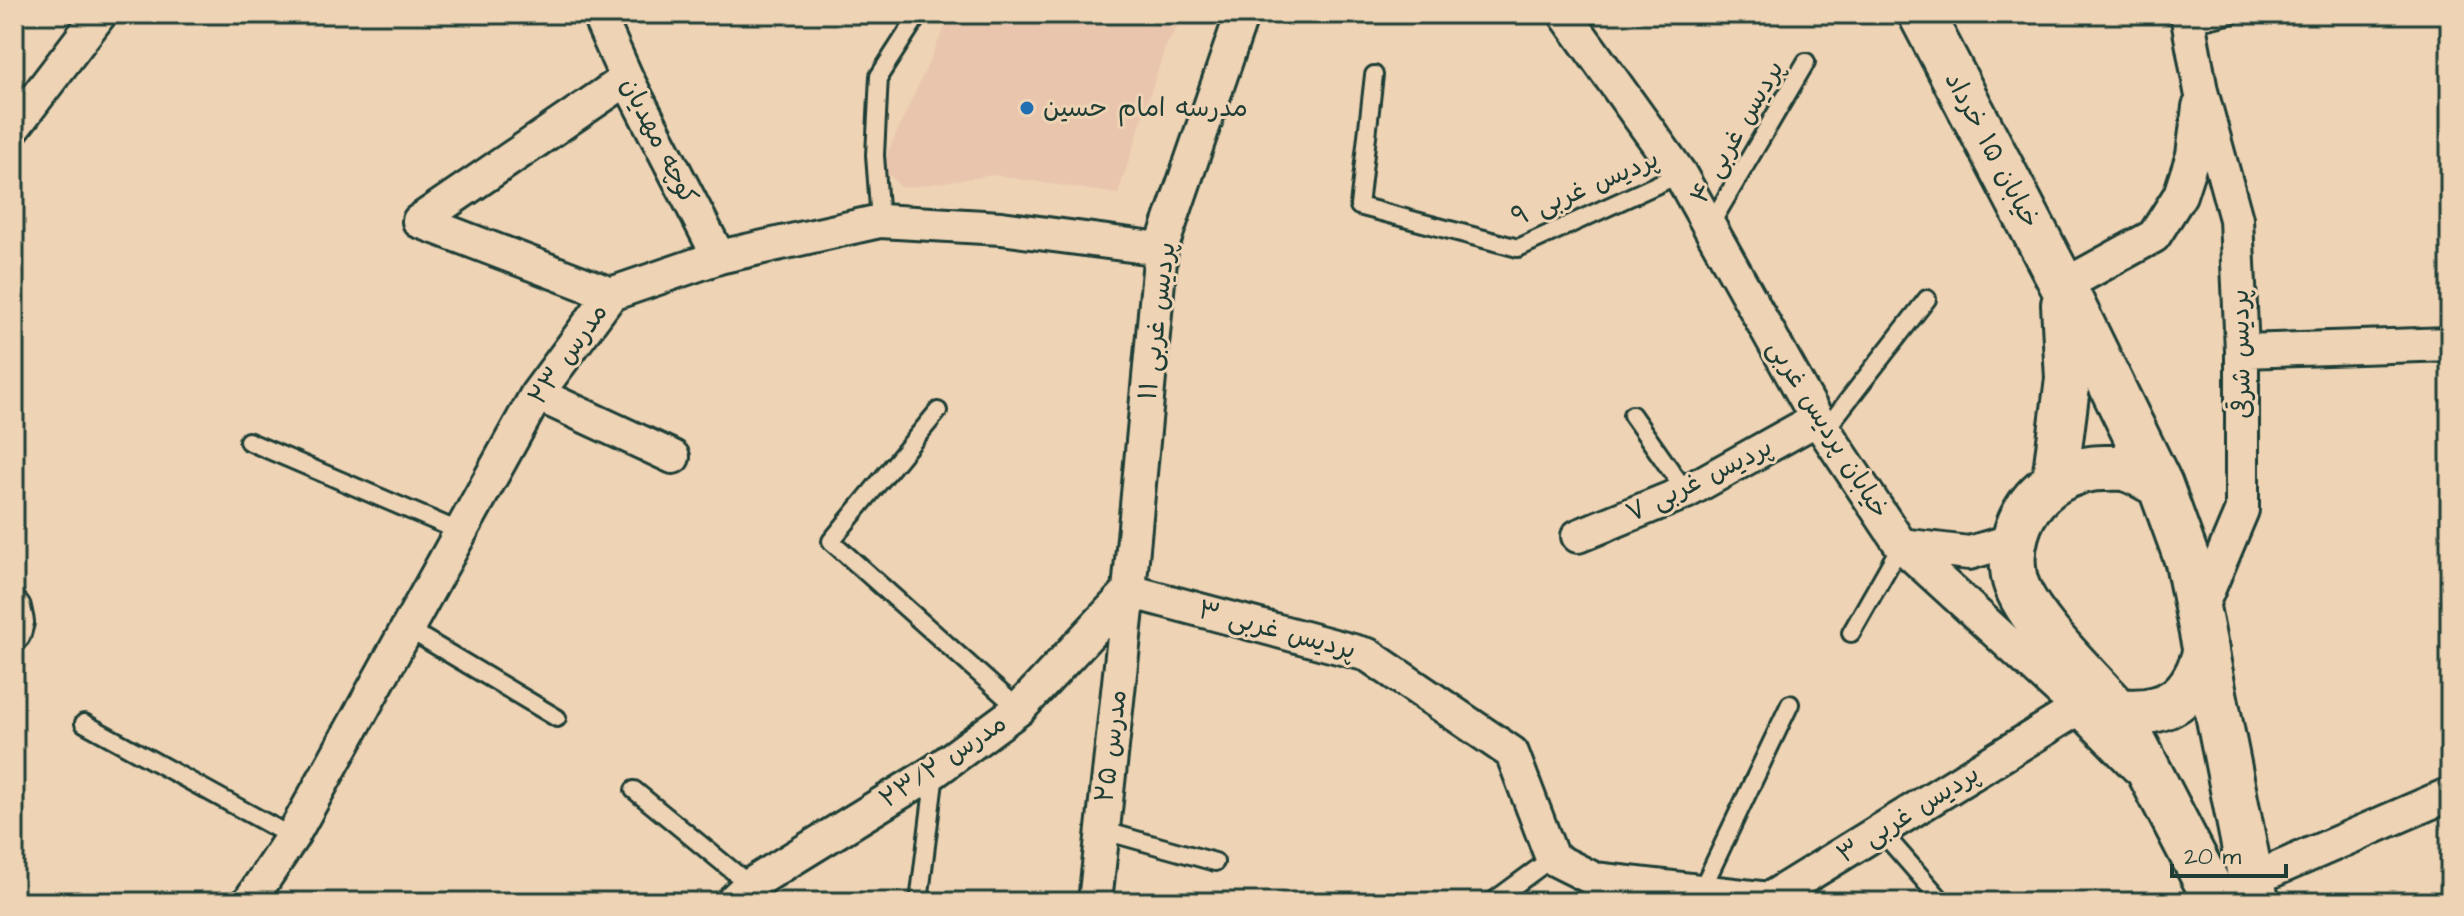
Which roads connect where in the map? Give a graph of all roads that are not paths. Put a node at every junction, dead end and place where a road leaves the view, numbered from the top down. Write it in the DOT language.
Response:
graph roads {
  1 [pos="100,14"];
  2 [pos="919,14"];
  3 [pos="1242,14"];
  4 [pos="1565,14"];
  5 [pos="1921,14"];
  6 [pos="2233,14"];
  7 [pos="605,18"];
  8 [pos="2189,19"];
  9 [pos="1806,62"];
  10 [pos="1374,75"];
  11 [pos="627,79"];
  12 [pos="2201,91"];
  13 [pos="14,127"];
  14 [pos="1680,174"];
  15 [pos="880,221"];
  16 [pos="1709,227"];
  17 [pos="1161,249"];
  18 [pos="719,257"];
  19 [pos="2063,286"];
  20 [pos="611,294"];
  21 [pos="1927,299"];
  22 [pos="2450,344"];
  23 [pos="2242,351"];
  24 [pos="537,394"];
  25 [pos="938,411"];
  26 [pos="1632,415"];
  27 [pos="1821,425"];
  28 [pos="248,441"];
  29 [pos="673,457"];
  30 [pos="2055,480"];
  31 [pos="2160,485"];
  32 [pos="1686,492"];
  33 [pos="461,532"];
  34 [pos="1578,536"];
  35 [pos="2014,540"];
  36 [pos="1901,545"];
  37 [pos="1129,591"];
  38 [pos="14,608"];
  39 [pos="408,629"];
  40 [pos="2202,631"];
  41 [pos="14,633"];
  42 [pos="1851,633"];
  43 [pos="1790,704"];
  44 [pos="1019,709"];
  45 [pos="2098,709"];
  46 [pos="557,718"];
  47 [pos="84,723"];
  48 [pos="935,771"];
  49 [pos="634,790"];
  50 [pos="2450,794"];
  51 [pos="1101,830"];
  52 [pos="1881,831"];
  53 [pos="292,837"];
  54 [pos="1552,858"];
  55 [pos="1215,862"];
  56 [pos="1701,891"];
  57 [pos="2254,891"];
  58 [pos="741,893"];
  59 [pos="249,902"];
  60 [pos="919,902"];
  61 [pos="1095,902"];
  62 [pos="1492,902"];
  63 [pos="1943,902"];
  64 [pos="2213,902"];
  1 -- 13 [label="street"];
  2 -- 15 [label="lane"];
  3 -- 17 [label="street, پردیس غربی ۱۱"];
  4 -- 14 [label="street, خیابان پردیس غربی"];
  5 -- 19 [label="street, خیابان ۱۵ خرداد"];
  6 -- 8 [label="lane"];
  7 -- 11 [label="street, کوچه مهدیان"];
  8 -- 12 [label="street"];
  9 -- 16 [label="lane, پردیس غربی ۴"];
  10 -- 14 [label="lane, پردیس غربی ۹"];
  11 -- 18 [label="street, کوچه مهدیان"];
  11 -- 20 [label="street"];
  12 -- 19 [label="street"];
  12 -- 23 [label="street, پردیس شرقی"];
  14 -- 16 [label="street, خیابان پردیس غربی"];
  15 -- 17 [label="street, مدرس ۲۳"];
  15 -- 18 [label="street, مدرس ۲۳"];
  16 -- 27 [label="street, خیابان پردیس غربی"];
  17 -- 37 [label="street, پردیس غربی ۱۱"];
  18 -- 20 [label="street, مدرس ۲۳"];
  19 -- 30 [label="street"];
  19 -- 31 [label="street, خیابان ۱۵ خرداد"];
  20 -- 24 [label="street, مدرس ۲۳"];
  21 -- 27 [label="lane"];
  22 -- 23 [label="street"];
  23 -- 40 [label="street, پردیس شرقی"];
  24 -- 29 [label="street"];
  24 -- 33 [label="street, مدرس ۲۳"];
  25 -- 44 [label="lane"];
  26 -- 32 [label="lane"];
  27 -- 32 [label="street, پردیس غربی ۷"];
  27 -- 36 [label="street, خیابان پردیس غربی"];
  28 -- 33 [label="lane"];
  30 -- 31 [label="street"];
  30 -- 35 [label="street"];
  31 -- 40 [label="street"];
  32 -- 34 [label="street, پردیس غربی ۷"];
  33 -- 39 [label="street, مدرس ۲۳"];
  35 -- 36 [label="street"];
  35 -- 45 [label="street"];
  36 -- 42 [label="lane"];
  36 -- 45 [label="street, خیابان پردیس غربی"];
  37 -- 44 [label="street, مدرس ۲۳/۲"];
  37 -- 51 [label="street, مدرس ۲۵"];
  37 -- 54 [label="street, پردیس غربی ۳"];
  38 -- 41 [label="street"];
  39 -- 46 [label="lane"];
  39 -- 53 [label="street, مدرس ۲۳"];
  40 -- 45 [label="street"];
  40 -- 57 [label="street"];
  43 -- 56 [label="lane"];
  44 -- 48 [label="street, مدرس ۲۳/۲"];
  45 -- 52 [label="street, پردیس غربی ۳"];
  45 -- 64 [label="street"];
  47 -- 53 [label="lane"];
  48 -- 58 [label="street, مدرس ۲۳/۲"];
  48 -- 60 [label="lane"];
  49 -- 58 [label="lane"];
  50 -- 57 [label="street"];
  51 -- 55 [label="lane"];
  51 -- 61 [label="street, مدرس ۲۵"];
  52 -- 56 [label="street, پردیس غربی ۳"];
  52 -- 63 [label="lane"];
  53 -- 59 [label="street, مدرس ۲۳"];
  54 -- 56 [label="street, پردیس غربی ۳"];
  54 -- 62 [label="lane"];
}
